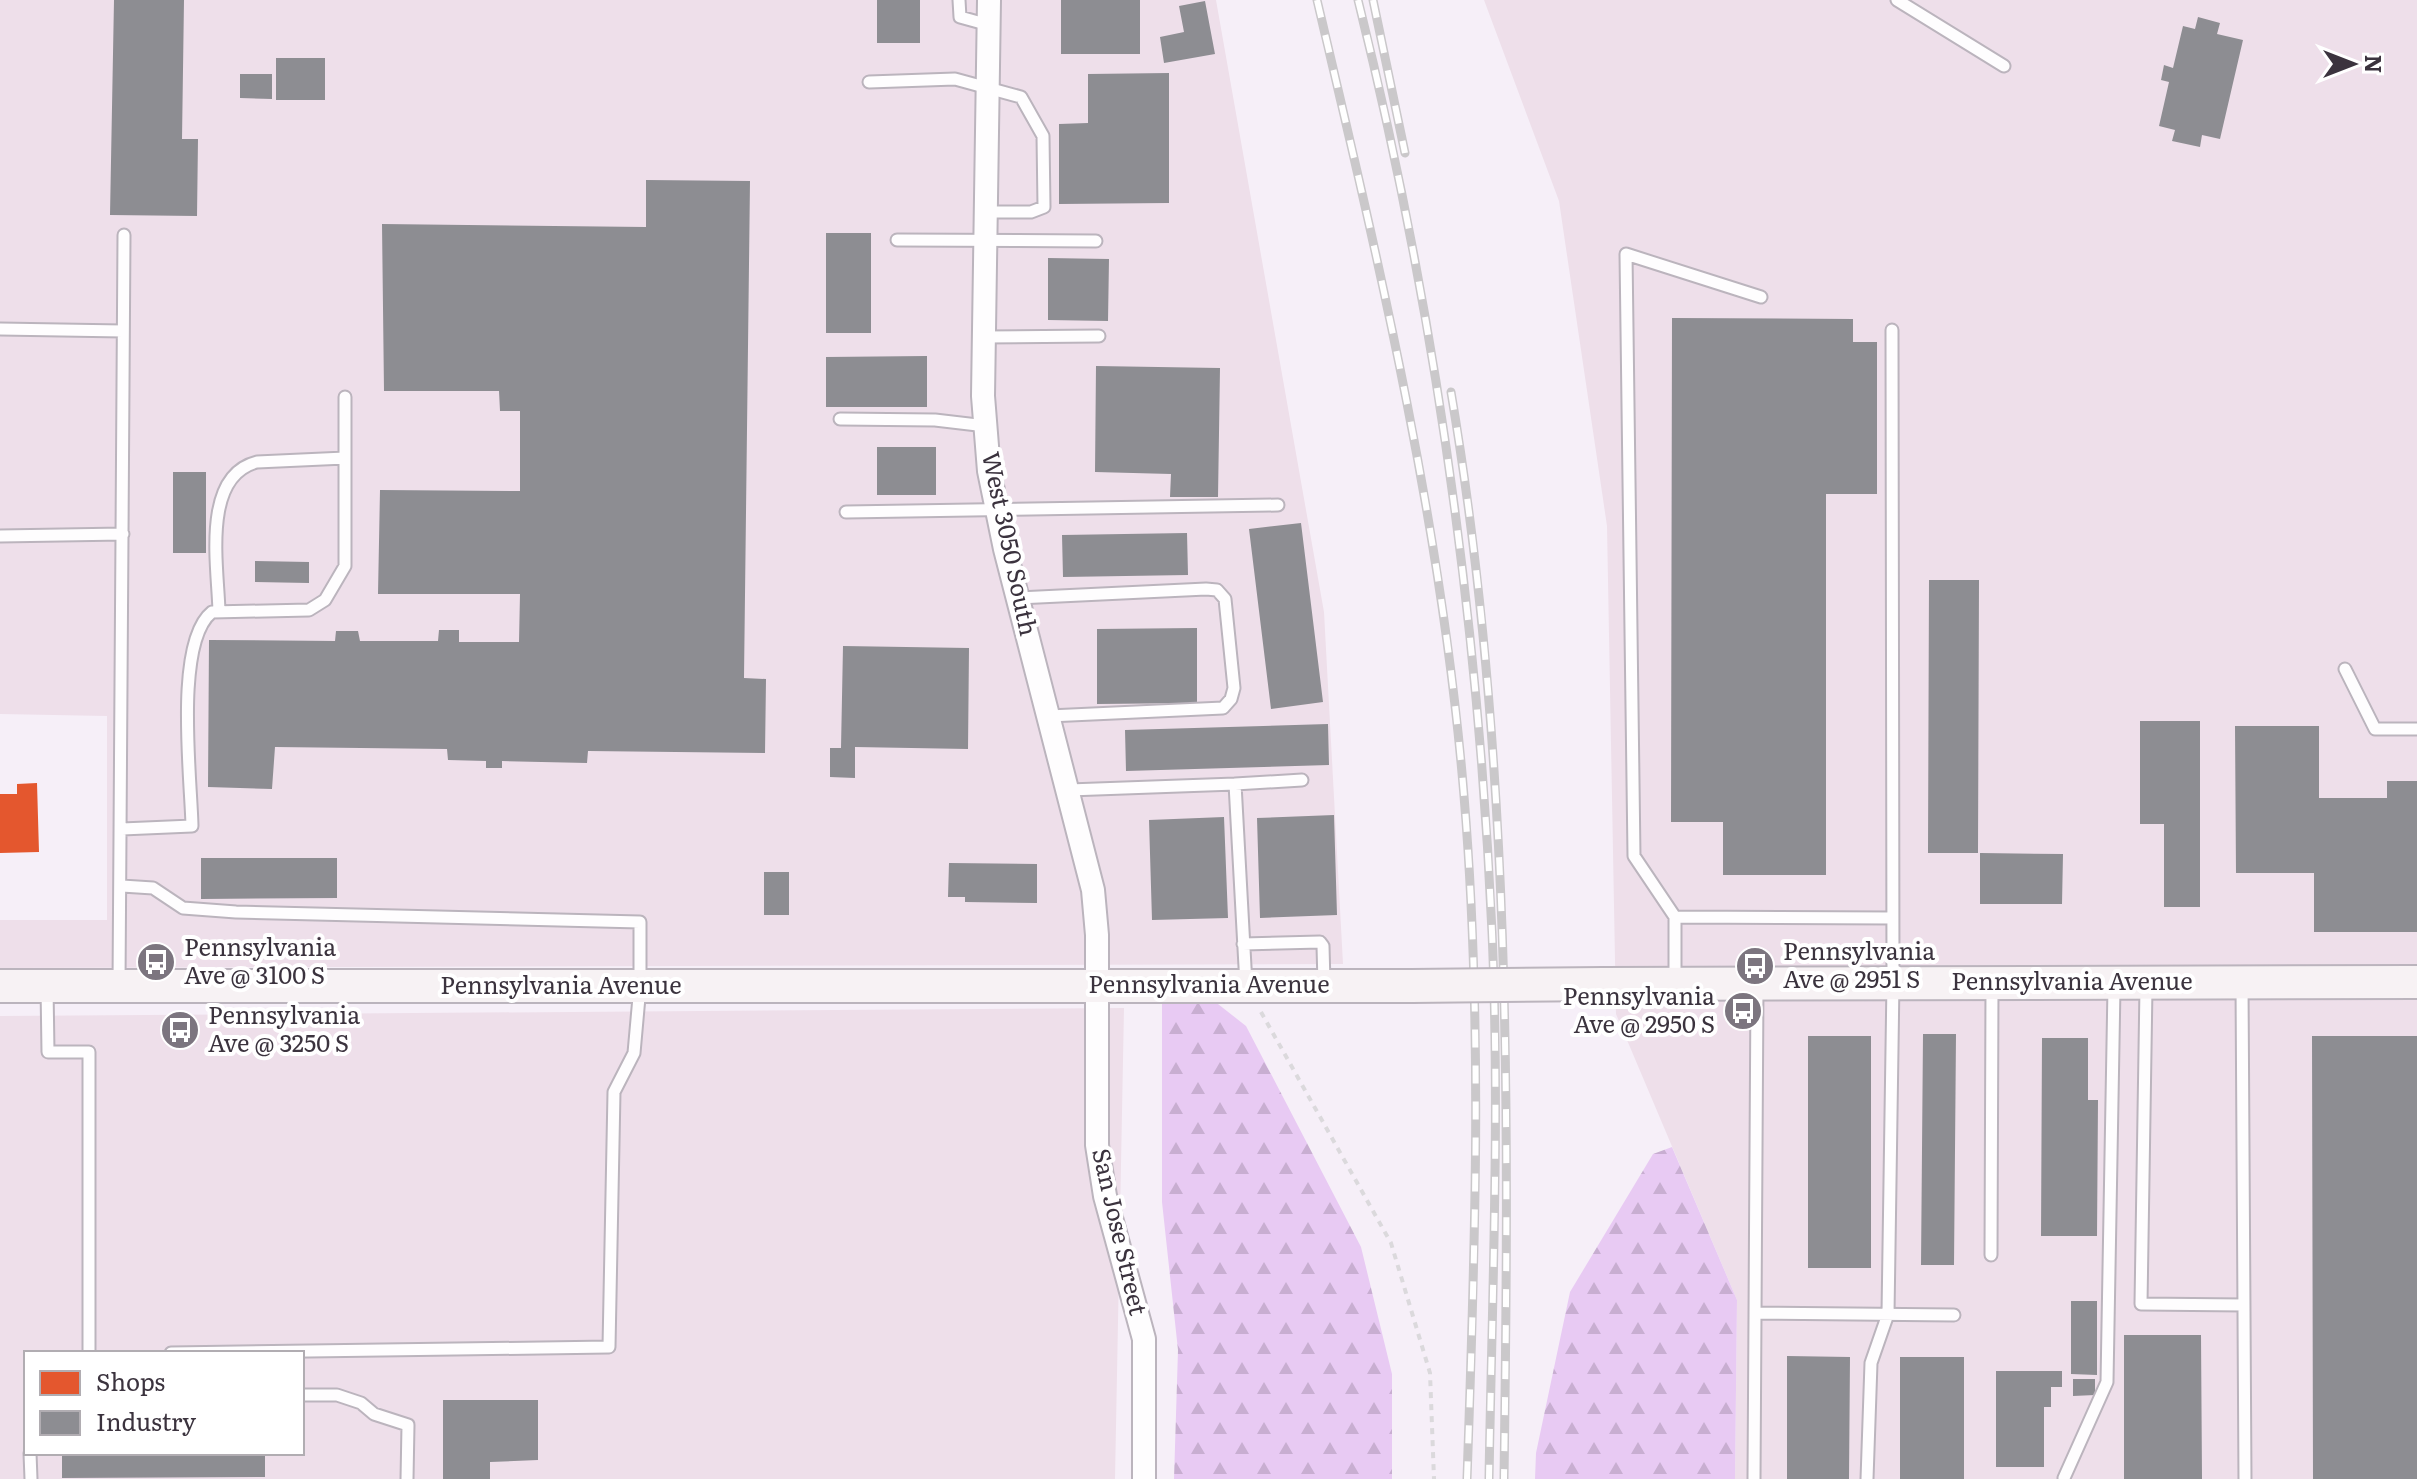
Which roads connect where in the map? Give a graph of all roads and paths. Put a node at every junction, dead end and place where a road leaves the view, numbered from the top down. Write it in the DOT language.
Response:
graph roads {
  1 [pos="959,0"];
  2 [pos="989,0"];
  3 [pos="1897,0"];
  4 [pos="989,25"];
  5 [pos="2004,66"];
  6 [pos="869,82"];
  7 [pos="988,87"];
  8 [pos="986,212"];
  9 [pos="124,235"];
  10 [pos="897,240"];
  11 [pos="986,240"];
  12 [pos="1096,241"];
  13 [pos="1761,297"];
  14 [pos="0,329"];
  15 [pos="1892,330"];
  16 [pos="123,331"];
  17 [pos="1099,336"];
  18 [pos="984,337"];
  19 [pos="345,397"];
  20 [pos="840,419"];
  21 [pos="986,426"];
  22 [pos="345,458"];
  23 [pos="1278,505"];
  24 [pos="997,510"];
  25 [pos="846,512"];
  26 [pos="123,534"];
  27 [pos="0,536"];
  28 [pos="1018,598"];
  29 [pos="219,612"];
  30 [pos="2345,669"];
  31 [pos="1049,716"];
  32 [pos="2417,729"];
  33 [pos="1302,780"];
  34 [pos="1235,784"];
  35 [pos="1069,790"];
  36 [pos="122,829"];
  37 [pos="122,886"];
  38 [pos="1675,917"];
  39 [pos="1893,918"];
  40 [pos="1243,944"];
  41 [pos="1893,982"];
  42 [pos="1992,982"];
  43 [pos="2130,982"];
  44 [pos="2417,982"];
  45 [pos="2242,983"];
  46 [pos="1097,984"];
  47 [pos="1675,984"];
  48 [pos="1757,984"];
  49 [pos="0,986"];
  50 [pos="47,986"];
  51 [pos="119,986"];
  52 [pos="640,986"];
  53 [pos="1246,986"];
  54 [pos="1324,986"];
  55 [pos="1991,1255"];
  56 [pos="2244,1305"];
  57 [pos="1755,1313"];
  58 [pos="1888,1314"];
  59 [pos="1954,1315"];
  60 [pos="89,1351"];
  61 [pos="304,1351"];
  62 [pos="304,1395"];
  63 [pos="30,1455"];
  64 [pos="2064,1478"];
  65 [pos="31,1479"];
  66 [pos="407,1479"];
  67 [pos="1144,1479"];
  68 [pos="1434,1479"];
  69 [pos="1754,1479"];
  70 [pos="1867,1479"];
  71 [pos="2245,1479"];
  1 -- 4 [label="lane"];
  2 -- 4 [label="street, West 3050 South"];
  3 -- 5 [label="lane"];
  4 -- 7 [label="street, West 3050 South"];
  6 -- 7 [label="lane"];
  7 -- 8 [label="street, West 3050 South"];
  7 -- 8 [label="lane"];
  8 -- 11 [label="street, West 3050 South"];
  9 -- 16 [label="lane"];
  10 -- 11 [label="lane"];
  11 -- 12 [label="lane"];
  11 -- 18 [label="street, West 3050 South"];
  13 -- 38 [label="lane"];
  14 -- 16 [label="lane"];
  15 -- 39 [label="lane"];
  16 -- 26 [label="lane"];
  17 -- 18 [label="lane"];
  18 -- 21 [label="street, West 3050 South"];
  19 -- 22 [label="lane"];
  20 -- 21 [label="lane"];
  21 -- 24 [label="street, West 3050 South"];
  22 -- 29 [label="lane"];
  22 -- 29 [label="lane"];
  23 -- 24 [label="lane"];
  24 -- 25 [label="lane"];
  24 -- 28 [label="street, West 3050 South"];
  26 -- 27 [label="lane"];
  26 -- 36 [label="lane"];
  28 -- 31 [label="street, West 3050 South"];
  28 -- 31 [label="lane"];
  29 -- 36 [label="lane"];
  30 -- 32 [label="lane"];
  31 -- 35 [label="street, West 3050 South"];
  33 -- 34 [label="lane"];
  34 -- 35 [label="lane"];
  34 -- 40 [label="lane"];
  35 -- 46 [label="street, West 3050 South"];
  36 -- 37 [label="lane"];
  37 -- 51 [label="lane"];
  37 -- 52 [label="lane"];
  38 -- 39 [label="lane"];
  38 -- 47 [label="lane"];
  39 -- 41 [label="lane"];
  40 -- 53 [label="lane"];
  40 -- 54 [label="lane"];
  41 -- 42 [label="street, Pennsylvania Avenue"];
  41 -- 48 [label="street, Pennsylvania Avenue"];
  41 -- 58 [label="lane"];
  42 -- 43 [label="street, Pennsylvania Avenue"];
  42 -- 55 [label="lane"];
  43 -- 45 [label="street, Pennsylvania Avenue"];
  43 -- 56 [label="lane"];
  43 -- 64 [label="lane"];
  44 -- 45 [label="street, Pennsylvania Avenue"];
  45 -- 56 [label="lane"];
  46 -- 52 [label="street, Pennsylvania Avenue"];
  46 -- 53 [label="street, Pennsylvania Avenue"];
  46 -- 67 [label="street, San Jose Street"];
  47 -- 48 [label="street, Pennsylvania Avenue"];
  47 -- 54 [label="street, Pennsylvania Avenue, bridge"];
  48 -- 57 [label="lane"];
  49 -- 50 [label="street, Pennsylvania Avenue"];
  50 -- 51 [label="street, Pennsylvania Avenue"];
  50 -- 60 [label="lane"];
  51 -- 52 [label="street, Pennsylvania Avenue"];
  52 -- 61 [label="lane"];
  53 -- 54 [label="street, Pennsylvania Avenue"];
  53 -- 68 [label="path"];
  56 -- 71 [label="lane"];
  57 -- 58 [label="lane"];
  57 -- 69 [label="lane"];
  58 -- 59 [label="lane"];
  58 -- 70 [label="lane"];
  62 -- 66 [label="lane"];
  63 -- 65 [label="lane"];
}
